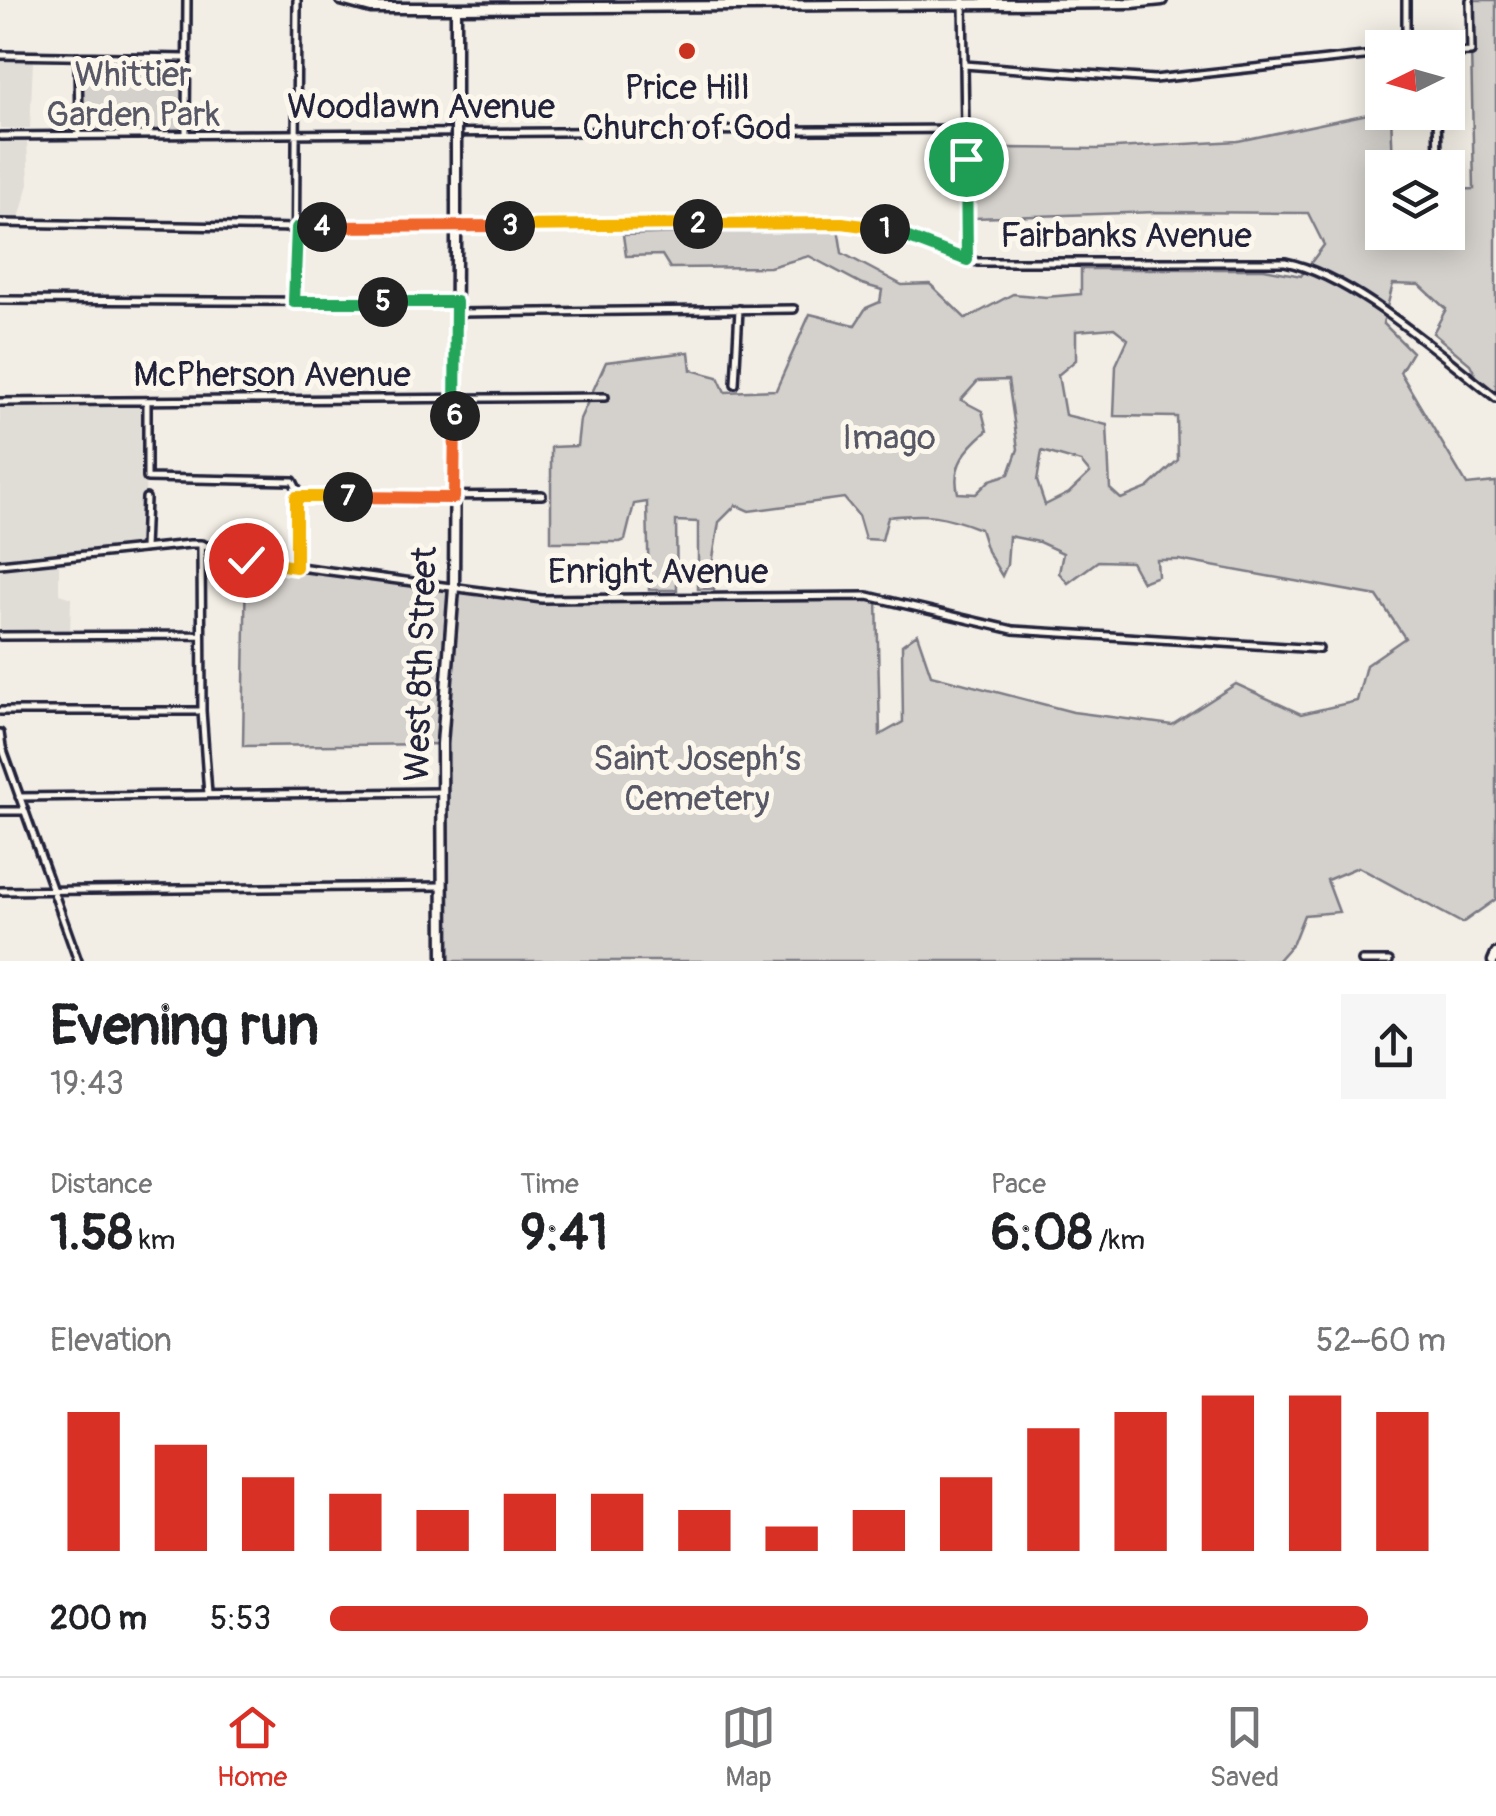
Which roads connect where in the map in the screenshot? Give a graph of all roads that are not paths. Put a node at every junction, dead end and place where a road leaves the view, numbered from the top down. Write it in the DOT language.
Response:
graph roads {
  1 [pos="187,0"];
  2 [pos="297,0"];
  3 [pos="341,0"];
  4 [pos="1162,0"];
  5 [pos="1406,0"];
  6 [pos="1470,0"];
  7 [pos="963,2"];
  8 [pos="630,3"];
  9 [pos="418,4"];
  10 [pos="456,8"];
  11 [pos="1406,30"];
  12 [pos="1465,52"];
  13 [pos="0,55"];
  14 [pos="78,56"];
  15 [pos="1365,56"];
  16 [pos="187,58"];
  17 [pos="964,65"];
  18 [pos="964,128"];
  19 [pos="186,133"];
  20 [pos="297,133"];
  21 [pos="79,134"];
  22 [pos="0,136"];
  23 [pos="0,223"];
  24 [pos="297,228"];
  25 [pos="967,260"];
  26 [pos="0,300"];
  27 [pos="294,302"];
  28 [pos="456,302"];
  29 [pos="739,308"];
  30 [pos="794,309"];
  31 [pos="456,313"];
  32 [pos="735,384"];
  33 [pos="604,397"];
  34 [pos="1496,398"];
  35 [pos="455,399"];
  36 [pos="147,401"];
  37 [pos="0,402"];
  38 [pos="542,495"];
  39 [pos="296,497"];
  40 [pos="146,498"];
  41 [pos="454,498"];
  42 [pos="201,544"];
  43 [pos="144,549"];
  44 [pos="0,564"];
  45 [pos="296,567"];
  46 [pos="454,588"];
  47 [pos="202,635"];
  48 [pos="0,636"];
  49 [pos="1318,649"];
  50 [pos="0,711"];
  51 [pos="202,711"];
  52 [pos="0,733"];
  53 [pos="442,792"];
  54 [pos="208,794"];
  55 [pos="19,797"];
  56 [pos="24,810"];
  57 [pos="0,811"];
  58 [pos="442,886"];
  59 [pos="52,890"];
  60 [pos="0,891"];
  61 [pos="1496,954"];
  62 [pos="78,961"];
  63 [pos="443,961"];
  64 [pos="1362,961"];
  65 [pos="1389,961"];
  66 [pos="1493,961"];
  1 -- 16 [label="street"];
  2 -- 20 [label="street"];
  3 -- 9 [label="street"];
  4 -- 7 [label="street"];
  5 -- 11 [label="street"];
  6 -- 12 [label="street"];
  7 -- 8 [label="street"];
  7 -- 17 [label="street"];
  8 -- 10 [label="street"];
  9 -- 10 [label="street"];
  10 -- 28 [label="street, West 8th Street, bridge"];
  13 -- 14 [label="street"];
  14 -- 16 [label="street"];
  14 -- 21 [label="street"];
  15 -- 17 [label="street"];
  16 -- 19 [label="street"];
  17 -- 18 [label="street"];
  18 -- 20 [label="street, Woodlawn Avenue"];
  18 -- 25 [label="street"];
  19 -- 20 [label="street, Woodlawn Avenue"];
  19 -- 21 [label="street, Woodlawn Avenue"];
  20 -- 24 [label="street"];
  21 -- 22 [label="street, Woodlawn Avenue"];
  23 -- 24 [label="street, Fairbanks Avenue"];
  24 -- 25 [label="street, Fairbanks Avenue"];
  24 -- 27 [label="street"];
  25 -- 34 [label="street, Fairbanks Avenue"];
  26 -- 27 [label="street"];
  27 -- 28 [label="street"];
  28 -- 31 [label="street, West 8th Street"];
  29 -- 30 [label="street"];
  29 -- 31 [label="street"];
  29 -- 32 [label="street"];
  31 -- 35 [label="street, West 8th Street"];
  33 -- 35 [label="street, McPherson Avenue"];
  35 -- 36 [label="street, McPherson Avenue"];
  35 -- 41 [label="street, West 8th Street"];
  36 -- 37 [label="street, McPherson Avenue"];
  36 -- 39 [label="street"];
  38 -- 41 [label="street"];
  39 -- 41 [label="street"];
  39 -- 45 [label="street"];
  40 -- 43 [label="street"];
  41 -- 46 [label="street, West 8th Street"];
  42 -- 43 [label="street, Enright Avenue"];
  42 -- 45 [label="street, Enright Avenue"];
  42 -- 47 [label="street"];
  43 -- 44 [label="street, Enright Avenue"];
  45 -- 46 [label="street, Enright Avenue"];
  46 -- 49 [label="street, Enright Avenue"];
  46 -- 53 [label="street, West 8th Street"];
  47 -- 48 [label="street"];
  47 -- 51 [label="street"];
  50 -- 51 [label="street"];
  51 -- 54 [label="street"];
  52 -- 55 [label="street"];
  53 -- 54 [label="street"];
  53 -- 58 [label="street, West 8th Street"];
  54 -- 55 [label="street"];
  55 -- 56 [label="street"];
  56 -- 57 [label="street"];
  56 -- 59 [label="street"];
  58 -- 59 [label="street"];
  58 -- 63 [label="street, West 8th Street"];
  59 -- 60 [label="street"];
  59 -- 62 [label="street"];
  61 -- 66 [label="street"];
  64 -- 65 [label="street"];
}
